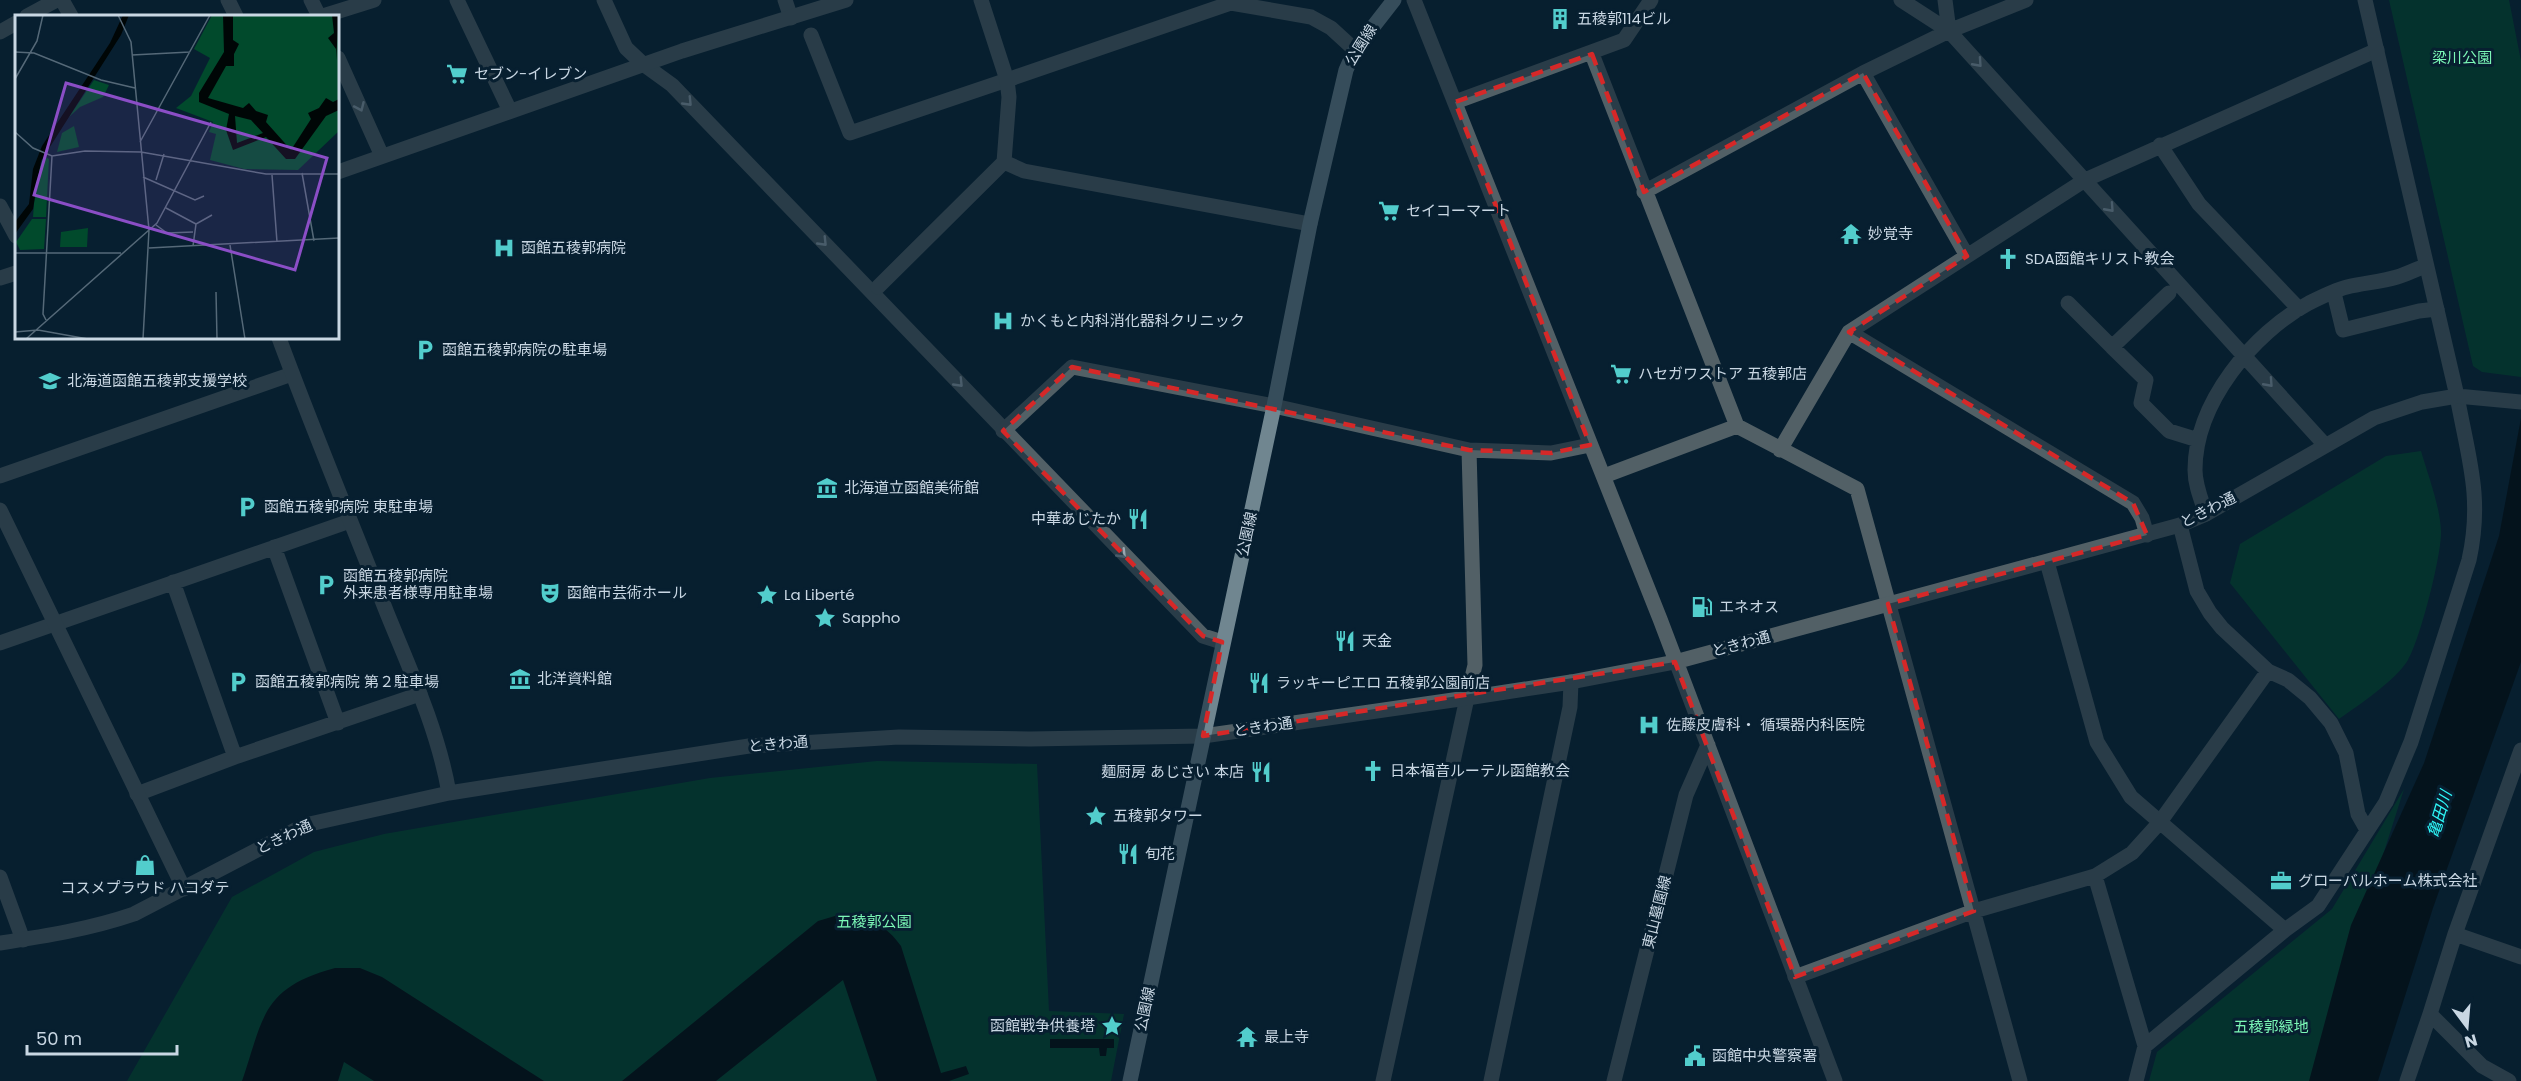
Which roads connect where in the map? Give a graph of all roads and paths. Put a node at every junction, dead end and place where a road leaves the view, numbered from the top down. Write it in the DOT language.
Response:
graph roads {
  1 [pos="57,0"];
  2 [pos="62,0"];
  3 [pos="228,0"];
  4 [pos="311,0"];
  5 [pos="374,0"];
  6 [pos="458,0"];
  7 [pos="604,0"];
  8 [pos="785,0"];
  9 [pos="846,0"];
  10 [pos="981,0"];
  11 [pos="1394,0"];
  12 [pos="1414,0"];
  13 [pos="1651,0"];
  14 [pos="1902,0"];
  15 [pos="1945,0"];
  16 [pos="2026,0"];
  17 [pos="2365,0"];
  18 [pos="29,15"];
  19 [pos="70,15"];
  20 [pos="236,15"];
  21 [pos="320,15"];
  22 [pos="324,15"];
  23 [pos="791,18"];
  24 [pos="15,24"];
  25 [pos="1949,31"];
  26 [pos="0,32"];
  27 [pos="811,35"];
  28 [pos="1355,50"];
  29 [pos="2377,50"];
  30 [pos="1592,54"];
  31 [pos="339,59"];
  32 [pos="643,64"];
  33 [pos="1863,73"];
  34 [pos="1007,80"];
  35 [pos="1455,102"];
  36 [pos="510,111"];
  37 [pos="2160,145"];
  38 [pos="382,156"];
  39 [pos="1004,162"];
  40 [pos="339,172"];
  41 [pos="2085,180"];
  42 [pos="1644,192"];
  43 [pos="0,206"];
  44 [pos="1310,224"];
  45 [pos="15,234"];
  46 [pos="1967,256"];
  47 [pos="2426,266"];
  48 [pos="15,273"];
  49 [pos="0,278"];
  50 [pos="878,286"];
  51 [pos="2169,293"];
  52 [pos="2334,293"];
  53 [pos="2068,303"];
  54 [pos="2299,309"];
  55 [pos="2436,309"];
  56 [pos="1850,332"];
  57 [pos="279,339"];
  58 [pos="2112,347"];
  59 [pos="2244,355"];
  60 [pos="292,374"];
  61 [pos="2457,396"];
  62 [pos="2521,402"];
  63 [pos="1274,406"];
  64 [pos="1737,426"];
  65 [pos="1003,431"];
  66 [pos="2198,440"];
  67 [pos="1590,445"];
  68 [pos="2325,445"];
  69 [pos="1469,450"];
  70 [pos="1780,450"];
  71 [pos="0,476"];
  72 [pos="1604,476"];
  73 [pos="0,510"];
  74 [pos="2206,514"];
  75 [pos="350,521"];
  76 [pos="2180,525"];
  77 [pos="2147,535"];
  78 [pos="274,547"];
  79 [pos="2048,562"];
  80 [pos="173,582"];
  81 [pos="1888,604"];
  82 [pos="55,624"];
  83 [pos="1222,642"];
  84 [pos="0,644"];
  85 [pos="1675,662"];
  86 [pos="2268,671"];
  87 [pos="1571,682"];
  88 [pos="420,694"];
  89 [pos="1467,698"];
  90 [pos="338,723"];
  91 [pos="1203,736"];
  92 [pos="1708,745"];
  93 [pos="2521,750"];
  94 [pos="235,757"];
  95 [pos="449,793"];
  96 [pos="137,794"];
  97 [pos="2160,822"];
  98 [pos="2367,830"];
  99 [pos="0,876"];
  100 [pos="2095,876"];
  101 [pos="184,889"];
  102 [pos="1974,911"];
  103 [pos="2285,930"];
  104 [pos="2455,934"];
  105 [pos="22,940"];
  106 [pos="0,944"];
  107 [pos="2521,957"];
  108 [pos="1796,977"];
  109 [pos="2430,1014"];
  110 [pos="2145,1046"];
  111 [pos="1130,1081"];
  112 [pos="1383,1081"];
  113 [pos="1491,1081"];
  114 [pos="1614,1081"];
  115 [pos="1835,1081"];
  116 [pos="2020,1081"];
  117 [pos="2136,1081"];
  118 [pos="2407,1081"];
  119 [pos="2509,1081"];
  1 -- 18 [label="street"];
  2 -- 19 [label="street"];
  3 -- 20 [label="street"];
  4 -- 21 [label="street"];
  5 -- 22 [label="street"];
  6 -- 36 [label="street"];
  7 -- 32 [label="street"];
  8 -- 23 [label="street"];
  9 -- 23 [label="street"];
  10 -- 34 [label="street"];
  11 -- 28 [label="main road, 公園線"];
  12 -- 35 [label="street"];
  13 -- 30 [label="street"];
  14 -- 25 [label="street"];
  15 -- 25 [label="street"];
  16 -- 25 [label="street"];
  17 -- 29 [label="street"];
  23 -- 32 [label="street"];
  24 -- 26 [label="street"];
  25 -- 33 [label="street"];
  25 -- 41 [label="street, one-way"];
  27 -- 34 [label="street"];
  28 -- 34 [label="street"];
  28 -- 44 [label="main road, 公園線"];
  29 -- 37 [label="street"];
  29 -- 47 [label="street"];
  30 -- 35 [label="street"];
  30 -- 42 [label="street"];
  31 -- 38 [label="street, one-way"];
  32 -- 36 [label="street"];
  32 -- 65 [label="street, one-way"];
  33 -- 42 [label="street"];
  33 -- 46 [label="street"];
  34 -- 39 [label="street"];
  35 -- 67 [label="street"];
  36 -- 38 [label="street"];
  37 -- 41 [label="street"];
  37 -- 54 [label="street"];
  38 -- 40 [label="street"];
  39 -- 44 [label="street"];
  39 -- 50 [label="street"];
  41 -- 46 [label="street"];
  41 -- 59 [label="street, one-way"];
  42 -- 64 [label="street"];
  43 -- 45 [label="street"];
  44 -- 63 [label="main road, 公園線"];
  46 -- 56 [label="street"];
  47 -- 52 [label="street"];
  47 -- 55 [label="street"];
  48 -- 49 [label="street"];
  51 -- 58 [label="street"];
  52 -- 54 [label="street"];
  52 -- 55 [label="street"];
  53 -- 58 [label="street"];
  54 -- 59 [label="street"];
  55 -- 61 [label="street"];
  56 -- 70 [label="street"];
  56 -- 77 [label="street"];
  57 -- 60 [label="street"];
  58 -- 66 [label="street"];
  59 -- 66 [label="street"];
  59 -- 68 [label="street, one-way"];
  60 -- 71 [label="street"];
  60 -- 75 [label="street"];
  61 -- 62 [label="street, ときわ通"];
  61 -- 68 [label="street, ときわ通"];
  61 -- 98 [label="street"];
  63 -- 65 [label="street"];
  63 -- 69 [label="street"];
  63 -- 83 [label="main road, 公園線"];
  64 -- 70 [label="street"];
  64 -- 72 [label="street"];
  65 -- 83 [label="street, one-way"];
  66 -- 74 [label="street"];
  67 -- 69 [label="street"];
  67 -- 72 [label="street"];
  68 -- 74 [label="street, ときわ通"];
  69 -- 89 [label="street"];
  70 -- 81 [label="street"];
  72 -- 85 [label="street"];
  73 -- 82 [label="street"];
  74 -- 76 [label="street, ときわ通"];
  75 -- 78 [label="street"];
  75 -- 88 [label="street"];
  76 -- 77 [label="street, ときわ通"];
  76 -- 86 [label="street"];
  77 -- 79 [label="street, ときわ通"];
  78 -- 80 [label="street"];
  78 -- 90 [label="street"];
  79 -- 81 [label="street, ときわ通"];
  79 -- 97 [label="street"];
  80 -- 82 [label="street"];
  80 -- 94 [label="street"];
  81 -- 85 [label="street, ときわ通"];
  81 -- 102 [label="street"];
  82 -- 84 [label="street"];
  82 -- 96 [label="street"];
  83 -- 91 [label="main road, 公園線"];
  85 -- 87 [label="street, ときわ通"];
  85 -- 92 [label="street"];
  86 -- 97 [label="street"];
  86 -- 98 [label="street"];
  87 -- 89 [label="street, ときわ通"];
  87 -- 113 [label="street"];
  88 -- 90 [label="street"];
  88 -- 95 [label="street"];
  89 -- 91 [label="street, ときわ通"];
  89 -- 112 [label="street"];
  90 -- 94 [label="street"];
  91 -- 95 [label="street, ときわ通"];
  91 -- 111 [label="main road, 公園線"];
  92 -- 108 [label="street"];
  92 -- 114 [label="street, 東山墓園線"];
  93 -- 104 [label="street"];
  94 -- 96 [label="street"];
  95 -- 101 [label="street, ときわ通"];
  96 -- 101 [label="street"];
  97 -- 100 [label="street"];
  97 -- 103 [label="street"];
  98 -- 103 [label="street"];
  99 -- 105 [label="street"];
  100 -- 102 [label="street"];
  100 -- 110 [label="street"];
  101 -- 105 [label="street, ときわ通"];
  102 -- 108 [label="street"];
  102 -- 116 [label="street"];
  103 -- 110 [label="street"];
  104 -- 107 [label="street"];
  104 -- 109 [label="street"];
  105 -- 106 [label="street, ときわ通"];
  108 -- 115 [label="street"];
  109 -- 118 [label="street"];
  109 -- 119 [label="street"];
  110 -- 117 [label="street"];
}
